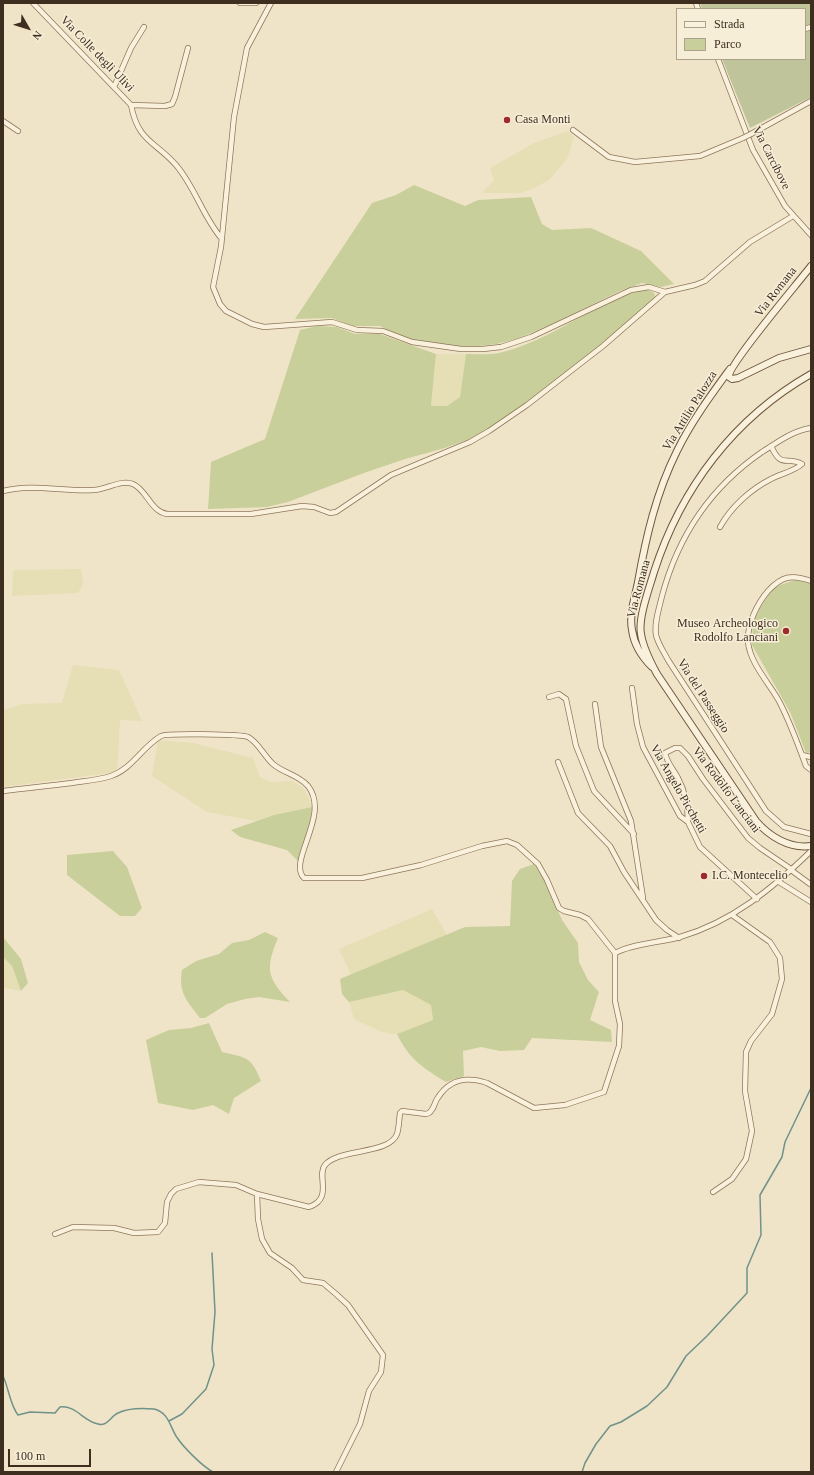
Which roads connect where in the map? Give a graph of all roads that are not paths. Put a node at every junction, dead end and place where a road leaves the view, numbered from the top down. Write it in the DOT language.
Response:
graph roads {
  1 [pos="33,3"];
  2 [pos="240,3"];
  3 [pos="256,3"];
  4 [pos="271,3"];
  5 [pos="144,26"];
  6 [pos="188,48"];
  7 [pos="718,60"];
  8 [pos="114,87"];
  9 [pos="811,101"];
  10 [pos="131,105"];
  11 [pos="3,121"];
  12 [pos="573,130"];
  13 [pos="18,131"];
  14 [pos="792,216"];
  15 [pos="811,235"];
  16 [pos="222,239"];
  17 [pos="811,266"];
  18 [pos="665,292"];
  19 [pos="811,349"];
  20 [pos="730,369"];
  21 [pos="811,374"];
  22 [pos="811,428"];
  23 [pos="771,446"];
  24 [pos="3,491"];
  25 [pos="720,527"];
  26 [pos="811,581"];
  27 [pos="654,669"];
  28 [pos="632,688"];
  29 [pos="549,697"];
  30 [pos="596,704"];
  31 [pos="802,755"];
  32 [pos="811,757"];
  33 [pos="558,762"];
  34 [pos="811,770"];
  35 [pos="3,791"];
  36 [pos="688,822"];
  37 [pos="634,834"];
  38 [pos="811,834"];
  39 [pos="811,846"];
  40 [pos="810,853"];
  41 [pos="791,870"];
  42 [pos="778,882"];
  43 [pos="810,884"];
  44 [pos="643,899"];
  45 [pos="757,899"];
  46 [pos="811,902"];
  47 [pos="732,915"];
  48 [pos="679,938"];
  49 [pos="615,953"];
  50 [pos="713,1192"];
  51 [pos="257,1194"];
  52 [pos="55,1234"];
  53 [pos="336,1472"];
  1 -- 8 [label="street, Via Colle degli Ulivi"];
  2 -- 3 [label="street"];
  4 -- 16 [label="street"];
  5 -- 8 [label="street"];
  6 -- 10 [label="street"];
  7 -- 14 [label="street, Via Carcibove"];
  8 -- 10 [label="street, Via Colle degli Ulivi"];
  9 -- 12 [label="street, bridge"];
  10 -- 16 [label="street, Via Colle degli Ulivi"];
  11 -- 13 [label="street"];
  14 -- 15 [label="street, Via Carcibove"];
  14 -- 18 [label="street"];
  16 -- 18 [label="street"];
  17 -- 20 [label="street, Via Romana"];
  18 -- 24 [label="street"];
  19 -- 20 [label="street"];
  20 -- 27 [label="street, Via Attilio Palozza"];
  21 -- 27 [label="street, Via Romana"];
  22 -- 23 [label="street, Via del Passeggio"];
  23 -- 25 [label="street"];
  23 -- 38 [label="street, Via del Passeggio"];
  26 -- 31 [label="street"];
  27 -- 39 [label="street, Via Romana"];
  28 -- 36 [label="street, Via Angelo Picchetti"];
  29 -- 37 [label="street"];
  30 -- 37 [label="street"];
  31 -- 32 [label="street"];
  31 -- 34 [label="street"];
  33 -- 44 [label="street"];
  35 -- 49 [label="street"];
  36 -- 41 [label="street, Via Rodolfo Lanciani"];
  36 -- 45 [label="street, Via Angelo Picchetti"];
  37 -- 44 [label="street"];
  40 -- 41 [label="street"];
  41 -- 42 [label="street"];
  41 -- 43 [label="street, Via Rodolfo Lanciani"];
  42 -- 45 [label="street"];
  42 -- 46 [label="street"];
  44 -- 48 [label="street"];
  45 -- 47 [label="street"];
  47 -- 48 [label="street"];
  47 -- 50 [label="street"];
  48 -- 49 [label="street"];
  49 -- 51 [label="street"];
  51 -- 52 [label="street"];
  51 -- 53 [label="street"];
}
